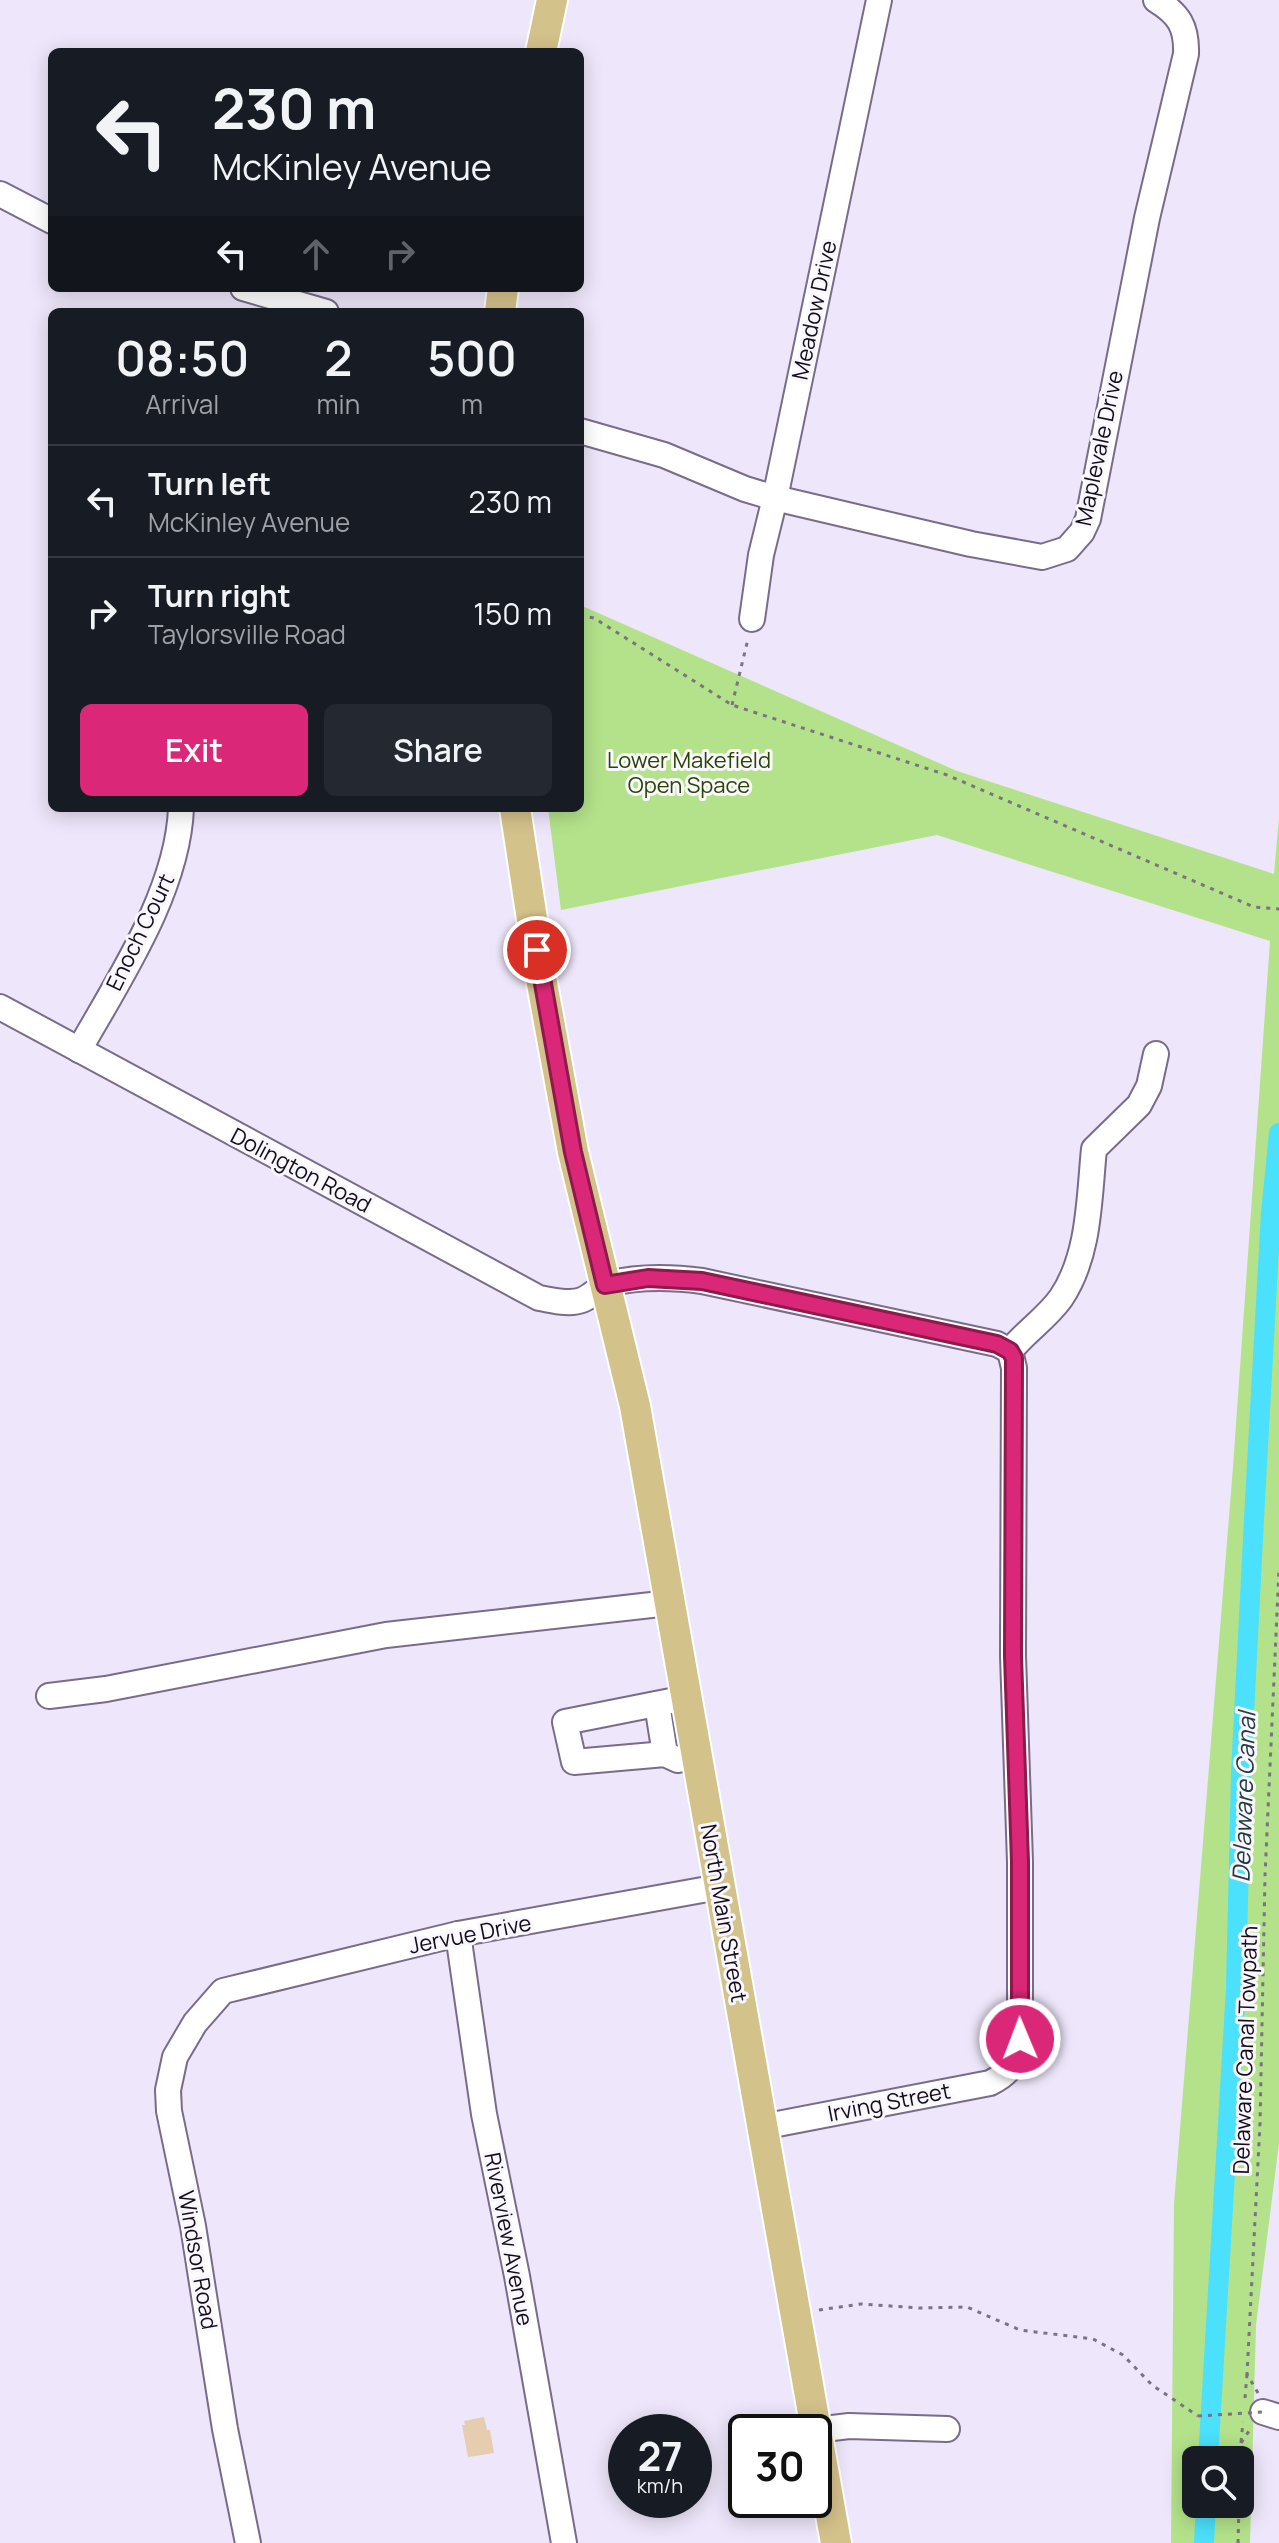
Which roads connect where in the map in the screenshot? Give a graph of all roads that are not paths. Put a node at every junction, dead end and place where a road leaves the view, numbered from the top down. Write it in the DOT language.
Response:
graph roads {
  1 [pos="552,0"];
  2 [pos="879,0"];
  3 [pos="1156,0"];
  4 [pos="542,48"];
  5 [pos="0,194"];
  6 [pos="48,219"];
  7 [pos="257,292"];
  8 [pos="312,308"];
  9 [pos="584,432"];
  10 [pos="775,498"];
  11 [pos="752,619"];
  12 [pos="181,812"];
  13 [pos="516,812"];
  14 [pos="0,1007"];
  15 [pos="79,1050"];
  16 [pos="1156,1054"];
  17 [pos="605,1285"];
  18 [pos="1013,1347"];
  19 [pos="669,1603"];
  20 [pos="49,1696"];
  21 [pos="671,1701"];
  22 [pos="665,1754"];
  23 [pos="696,1757"];
  24 [pos="719,1887"];
  25 [pos="458,1934"];
  26 [pos="223,1991"];
  27 [pos="762,2127"];
  28 [pos="813,2414"];
  29 [pos="832,2428"];
  30 [pos="947,2429"];
  31 [pos="832,2518"];
  32 [pos="248,2543"];
  33 [pos="564,2543"];
  34 [pos="836,2543"];
  1 -- 4 [label="main road"];
  2 -- 10 [label="street, Meadow Drive"];
  3 -- 10 [label="street, Maplevale Drive"];
  5 -- 6 [label="street"];
  7 -- 8 [label="street"];
  9 -- 10 [label="street, Maplevale Drive"];
  10 -- 11 [label="street, Meadow Drive"];
  12 -- 15 [label="street, Enoch Court"];
  13 -- 17 [label="main road, North Main Street"];
  14 -- 15 [label="street, Dolington Road"];
  15 -- 17 [label="street, Dolington Road"];
  16 -- 18 [label="street"];
  17 -- 18 [label="street, Dolington Road"];
  17 -- 19 [label="main road, North Main Street"];
  18 -- 27 [label="street, Irving Street"];
  19 -- 20 [label="street"];
  19 -- 21 [label="main road, North Main Street"];
  21 -- 22 [label="street"];
  21 -- 22 [label="street"];
  21 -- 23 [label="main road, North Main Street"];
  22 -- 23 [label="street"];
  23 -- 24 [label="main road, North Main Street"];
  24 -- 25 [label="street, Jervue Drive"];
  24 -- 27 [label="main road, North Main Street"];
  25 -- 26 [label="street, Jervue Drive"];
  25 -- 33 [label="street, Riverview Avenue"];
  26 -- 32 [label="street, Windsor Road"];
  27 -- 28 [label="main road, North Main Street"];
  29 -- 30 [label="street"];
  31 -- 34 [label="main road, North Main Street"];
}
